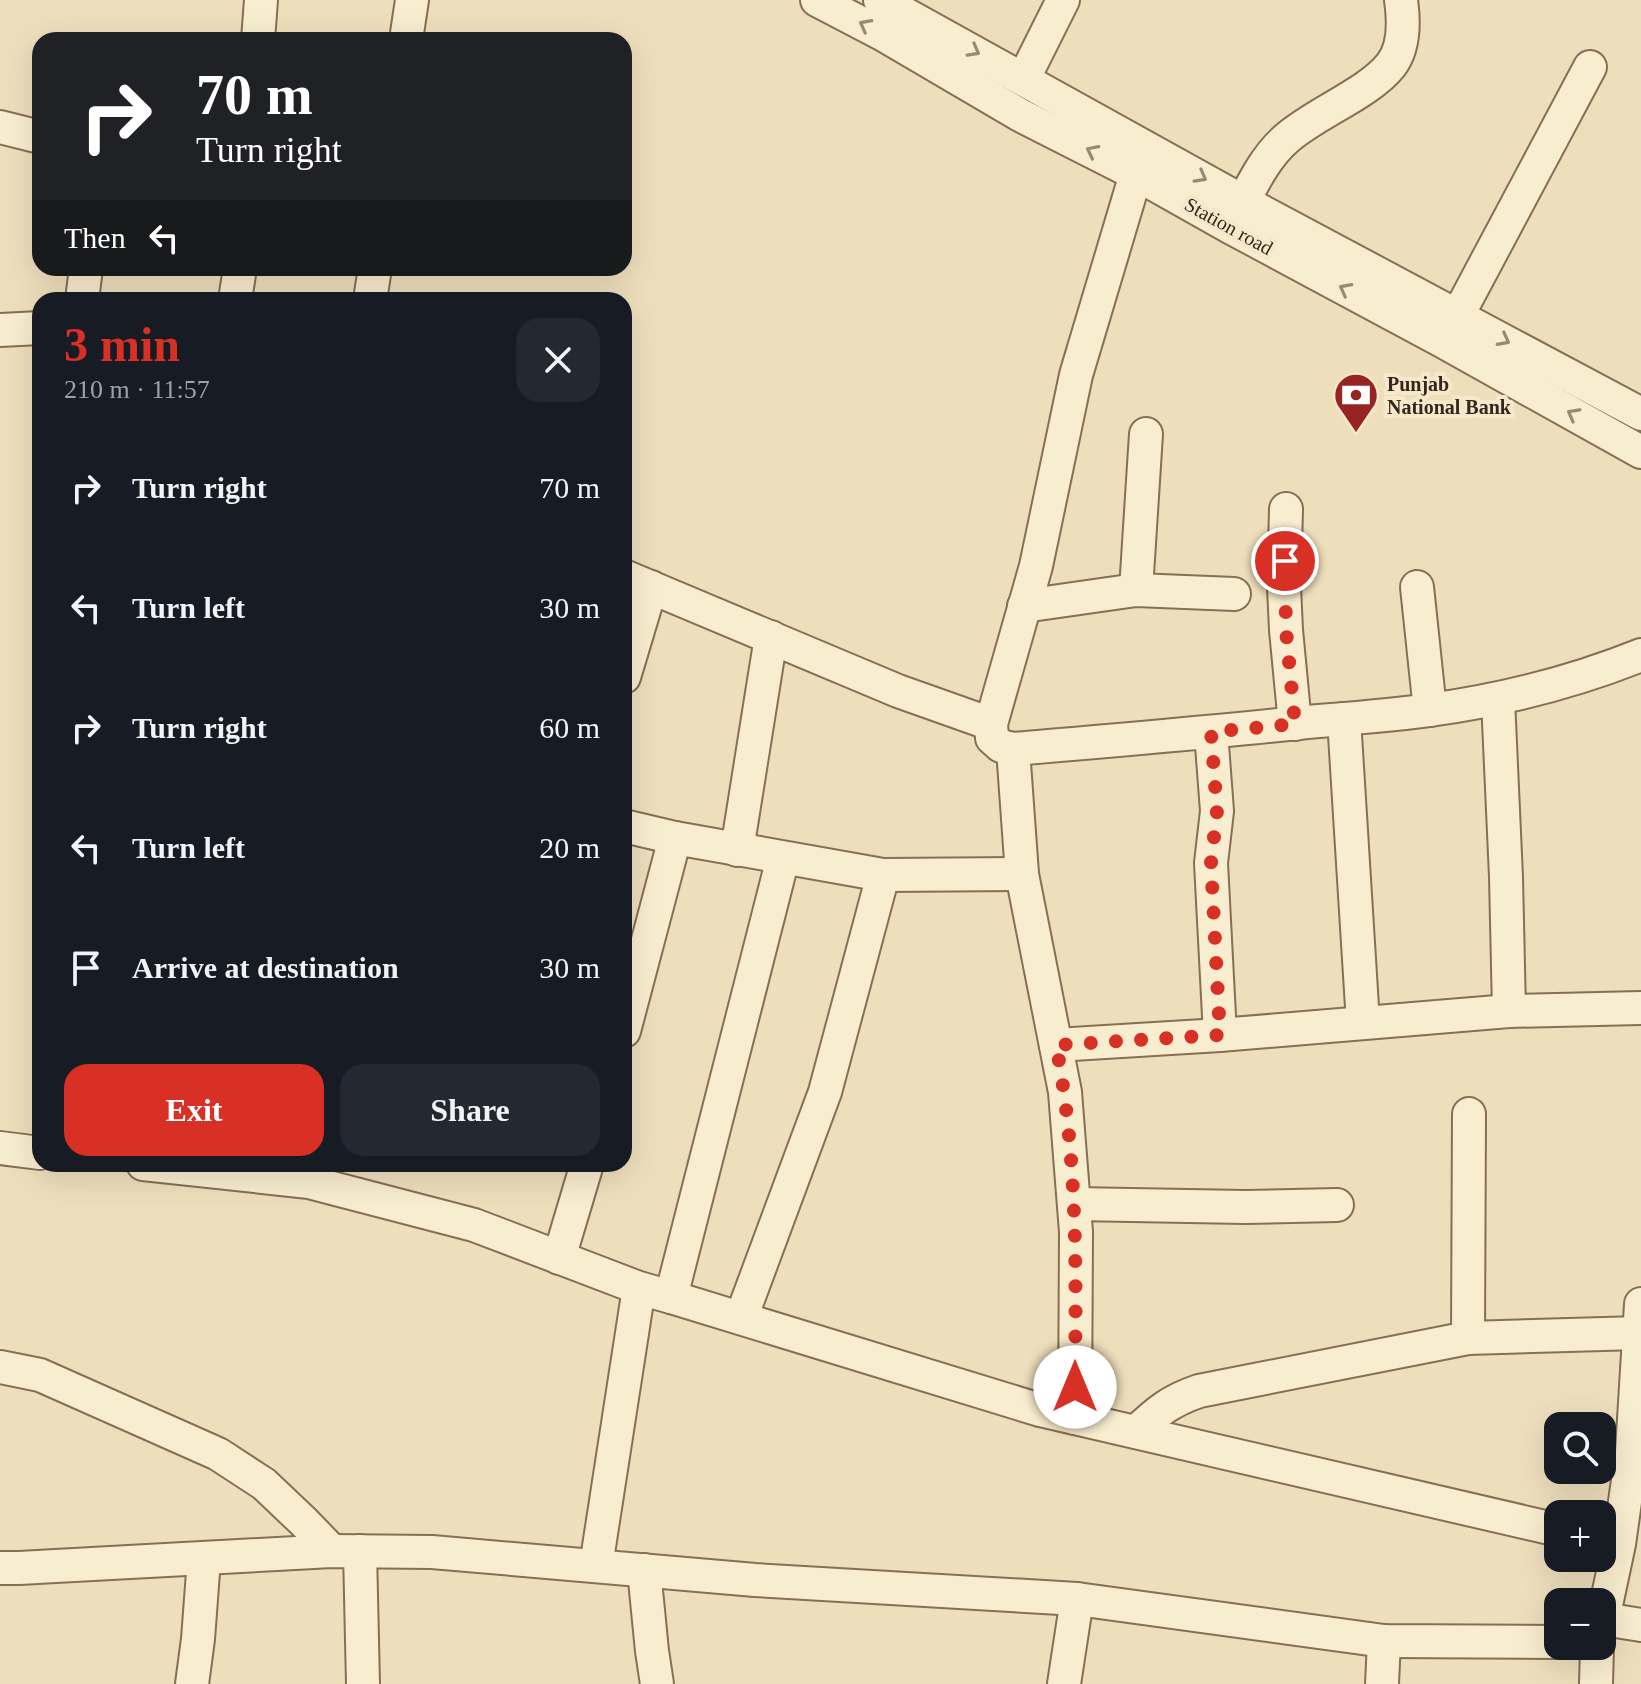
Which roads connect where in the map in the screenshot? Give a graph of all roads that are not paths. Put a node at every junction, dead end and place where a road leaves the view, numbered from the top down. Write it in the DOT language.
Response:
graph roads {
  1 [pos="261,0"];
  2 [pos="412,0"];
  3 [pos="817,0"];
  4 [pos="1063,0"];
  5 [pos="1401,0"];
  6 [pos="888,2"];
  7 [pos="259,32"];
  8 [pos="407,32"];
  9 [pos="1590,67"];
  10 [pos="1024,78"];
  11 [pos="0,127"];
  12 [pos="32,135"];
  13 [pos="1136,174"];
  14 [pos="1237,214"];
  15 [pos="1458,315"];
  16 [pos="32,328"];
  17 [pos="0,330"];
  18 [pos="1641,414"];
  19 [pos="1146,434"];
  20 [pos="1641,452"];
  21 [pos="1286,509"];
  22 [pos="638,581"];
  23 [pos="1417,587"];
  24 [pos="1136,590"];
  25 [pos="1234,594"];
  26 [pos="1024,606"];
  27 [pos="632,622"];
  28 [pos="771,637"];
  29 [pos="1641,655"];
  30 [pos="1498,699"];
  31 [pos="1430,710"];
  32 [pos="1344,719"];
  33 [pos="991,724"];
  34 [pos="1295,724"];
  35 [pos="1211,732"];
  36 [pos="1013,749"];
  37 [pos="632,828"];
  38 [pos="675,838"];
  39 [pos="737,850"];
  40 [pos="783,858"];
  41 [pos="1022,874"];
  42 [pos="883,875"];
  43 [pos="632,1001"];
  44 [pos="1641,1008"];
  45 [pos="1509,1011"];
  46 [pos="1363,1023"];
  47 [pos="1220,1035"];
  48 [pos="1056,1045"];
  49 [pos="1469,1114"];
  50 [pos="0,1148"];
  51 [pos="32,1152"];
  52 [pos="217,1172"];
  53 [pos="585,1172"];
  54 [pos="1074,1204"];
  55 [pos="1337,1205"];
  56 [pos="559,1258"];
  57 [pos="639,1288"];
  58 [pos="671,1297"];
  59 [pos="741,1318"];
  60 [pos="1640,1321"];
  61 [pos="1468,1338"];
  62 [pos="0,1367"];
  63 [pos="1075,1418"];
  64 [pos="1136,1432"];
  65 [pos="1616,1521"];
  66 [pos="1544,1527"];
  67 [pos="346,1551"];
  68 [pos="204,1559"];
  69 [pos="596,1566"];
  70 [pos="0,1568"];
  71 [pos="644,1570"];
  72 [pos="1077,1599"];
  73 [pos="1641,1625"];
  74 [pos="1616,1628"];
  75 [pos="1384,1641"];
  76 [pos="1544,1642"];
  77 [pos="1598,1660"];
  78 [pos="192,1684"];
  79 [pos="363,1684"];
  80 [pos="657,1684"];
  81 [pos="1064,1684"];
  82 [pos="1382,1684"];
  83 [pos="1596,1684"];
  1 -- 7 [label="street"];
  2 -- 8 [label="street"];
  13 -- 3 [label="street, Station road, one-way"];
  4 -- 10 [label="street"];
  5 -- 14 [label="street"];
  6 -- 10 [label="street, Station road, one-way"];
  9 -- 15 [label="street"];
  10 -- 14 [label="street, Station road, one-way"];
  11 -- 12 [label="street"];
  13 -- 14 [label="street, Station road"];
  13 -- 26 [label="street"];
  14 -- 15 [label="street, Station road"];
  20 -- 14 [label="street, Station road, one-way"];
  15 -- 18 [label="street, Station road, one-way"];
  16 -- 17 [label="street"];
  19 -- 24 [label="street"];
  21 -- 34 [label="street"];
  22 -- 27 [label="street"];
  22 -- 28 [label="street"];
  23 -- 31 [label="street"];
  24 -- 25 [label="street"];
  24 -- 26 [label="street"];
  26 -- 33 [label="street"];
  28 -- 33 [label="street"];
  28 -- 39 [label="street"];
  29 -- 30 [label="street"];
  30 -- 31 [label="street"];
  30 -- 45 [label="street"];
  31 -- 32 [label="street"];
  32 -- 34 [label="street"];
  32 -- 46 [label="street"];
  33 -- 36 [label="street"];
  34 -- 35 [label="street"];
  35 -- 36 [label="street"];
  35 -- 47 [label="street"];
  36 -- 41 [label="street"];
  37 -- 38 [label="street"];
  38 -- 39 [label="street"];
  38 -- 43 [label="street"];
  39 -- 40 [label="street"];
  40 -- 42 [label="street"];
  40 -- 58 [label="street"];
  41 -- 42 [label="street"];
  41 -- 48 [label="street"];
  42 -- 59 [label="street"];
  44 -- 45 [label="street"];
  45 -- 46 [label="street"];
  46 -- 47 [label="street"];
  47 -- 48 [label="street"];
  48 -- 54 [label="street"];
  49 -- 61 [label="street"];
  50 -- 51 [label="street"];
  52 -- 56 [label="street"];
  53 -- 56 [label="street"];
  54 -- 55 [label="street"];
  54 -- 63 [label="street"];
  56 -- 57 [label="street"];
  57 -- 58 [label="street"];
  57 -- 69 [label="street"];
  58 -- 59 [label="street"];
  59 -- 63 [label="street"];
  60 -- 61 [label="street"];
  60 -- 65 [label="street"];
  61 -- 64 [label="street"];
  62 -- 67 [label="street"];
  63 -- 64 [label="street"];
  64 -- 66 [label="street"];
  67 -- 68 [label="street"];
  67 -- 69 [label="street"];
  67 -- 79 [label="street"];
  68 -- 70 [label="street"];
  68 -- 78 [label="street"];
  69 -- 71 [label="street"];
  71 -- 72 [label="street"];
  71 -- 80 [label="street"];
  72 -- 75 [label="street"];
  72 -- 81 [label="street"];
  73 -- 74 [label="street"];
  75 -- 76 [label="street"];
  75 -- 82 [label="street"];
  77 -- 83 [label="street"];
}
